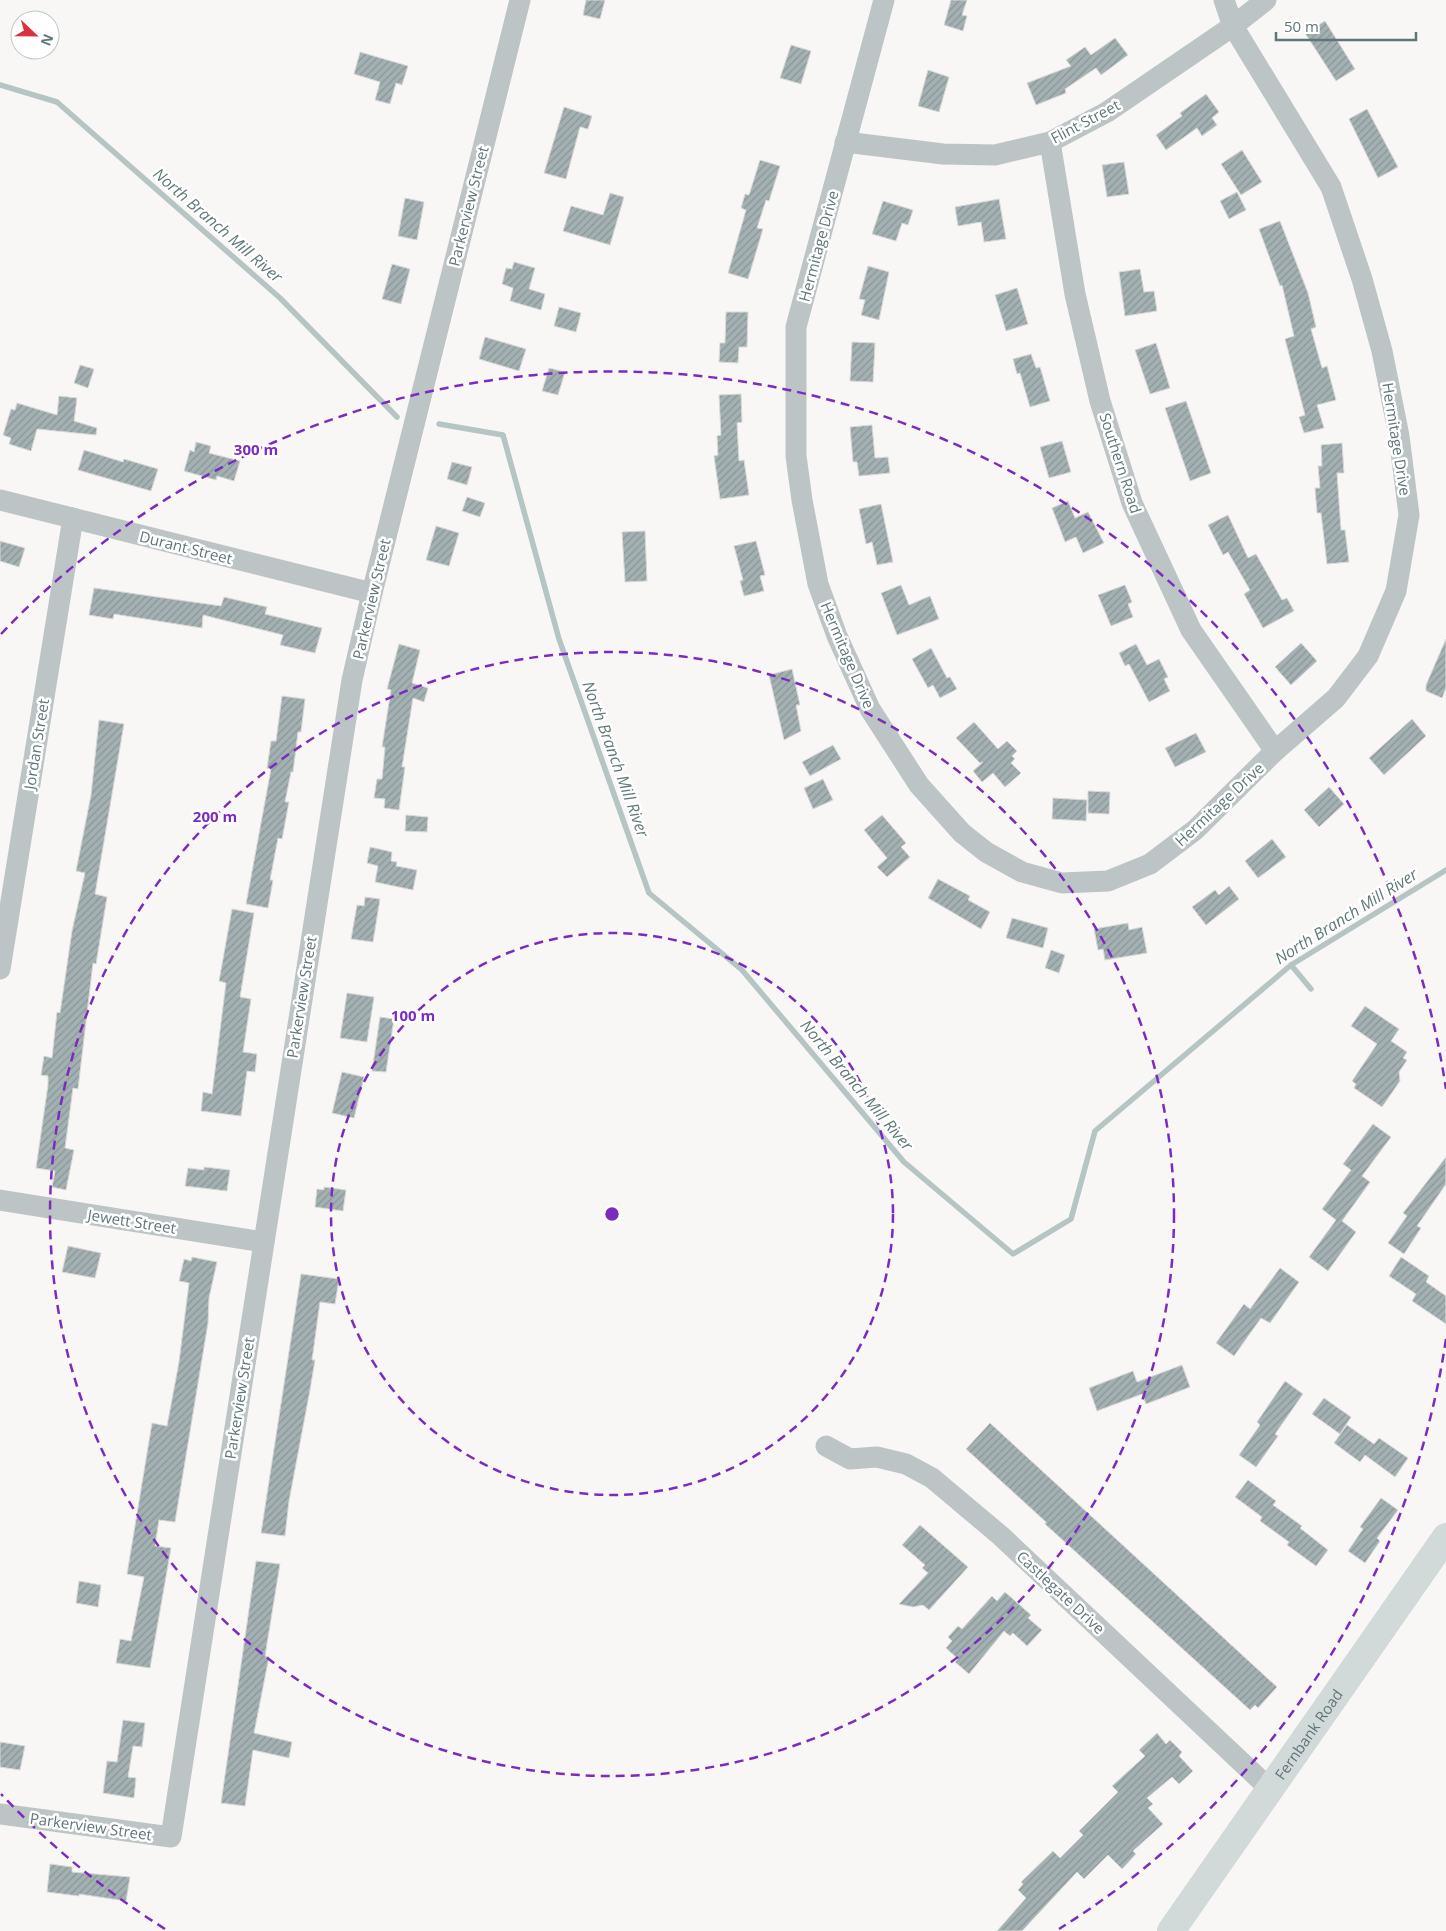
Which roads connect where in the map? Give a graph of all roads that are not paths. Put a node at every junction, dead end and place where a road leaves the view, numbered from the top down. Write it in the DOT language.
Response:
graph roads {
  1 [pos="520,0"];
  2 [pos="884,0"];
  3 [pos="1224,0"];
  4 [pos="1266,0"];
  5 [pos="1233,26"];
  6 [pos="845,142"];
  7 [pos="1050,142"];
  8 [pos="0,500"];
  9 [pos="73,518"];
  10 [pos="372,593"];
  11 [pos="1275,751"];
  12 [pos="6,896"];
  13 [pos="0,969"];
  14 [pos="0,1200"];
  15 [pos="263,1242"];
  16 [pos="826,1446"];
  17 [pos="1446,1537"];
  18 [pos="1270,1789"];
  19 [pos="0,1814"];
  20 [pos="1171,1931"];
  1 -- 10 [label="street, Parkerview Street"];
  2 -- 6 [label="street, Hermitage Drive"];
  3 -- 5 [label="street, Hermitage Drive"];
  4 -- 5 [label="street, Flint Street"];
  5 -- 7 [label="street, Flint Street"];
  5 -- 11 [label="street, Hermitage Drive"];
  6 -- 7 [label="street, Flint Street"];
  6 -- 11 [label="street, Hermitage Drive"];
  7 -- 11 [label="street, Southern Road"];
  8 -- 9 [label="street, Durant Street"];
  9 -- 10 [label="street, Durant Street"];
  9 -- 12 [label="street, Jordan Street"];
  10 -- 15 [label="street, Parkerview Street"];
  12 -- 13 [label="street, Jordan Street"];
  14 -- 15 [label="street, Jewett Street"];
  15 -- 19 [label="street, Parkerview Street"];
  16 -- 18 [label="street, Castlegate Drive"];
  17 -- 18 [label="main road, Fernbank Road"];
  18 -- 20 [label="main road, Fernbank Road"];
}
